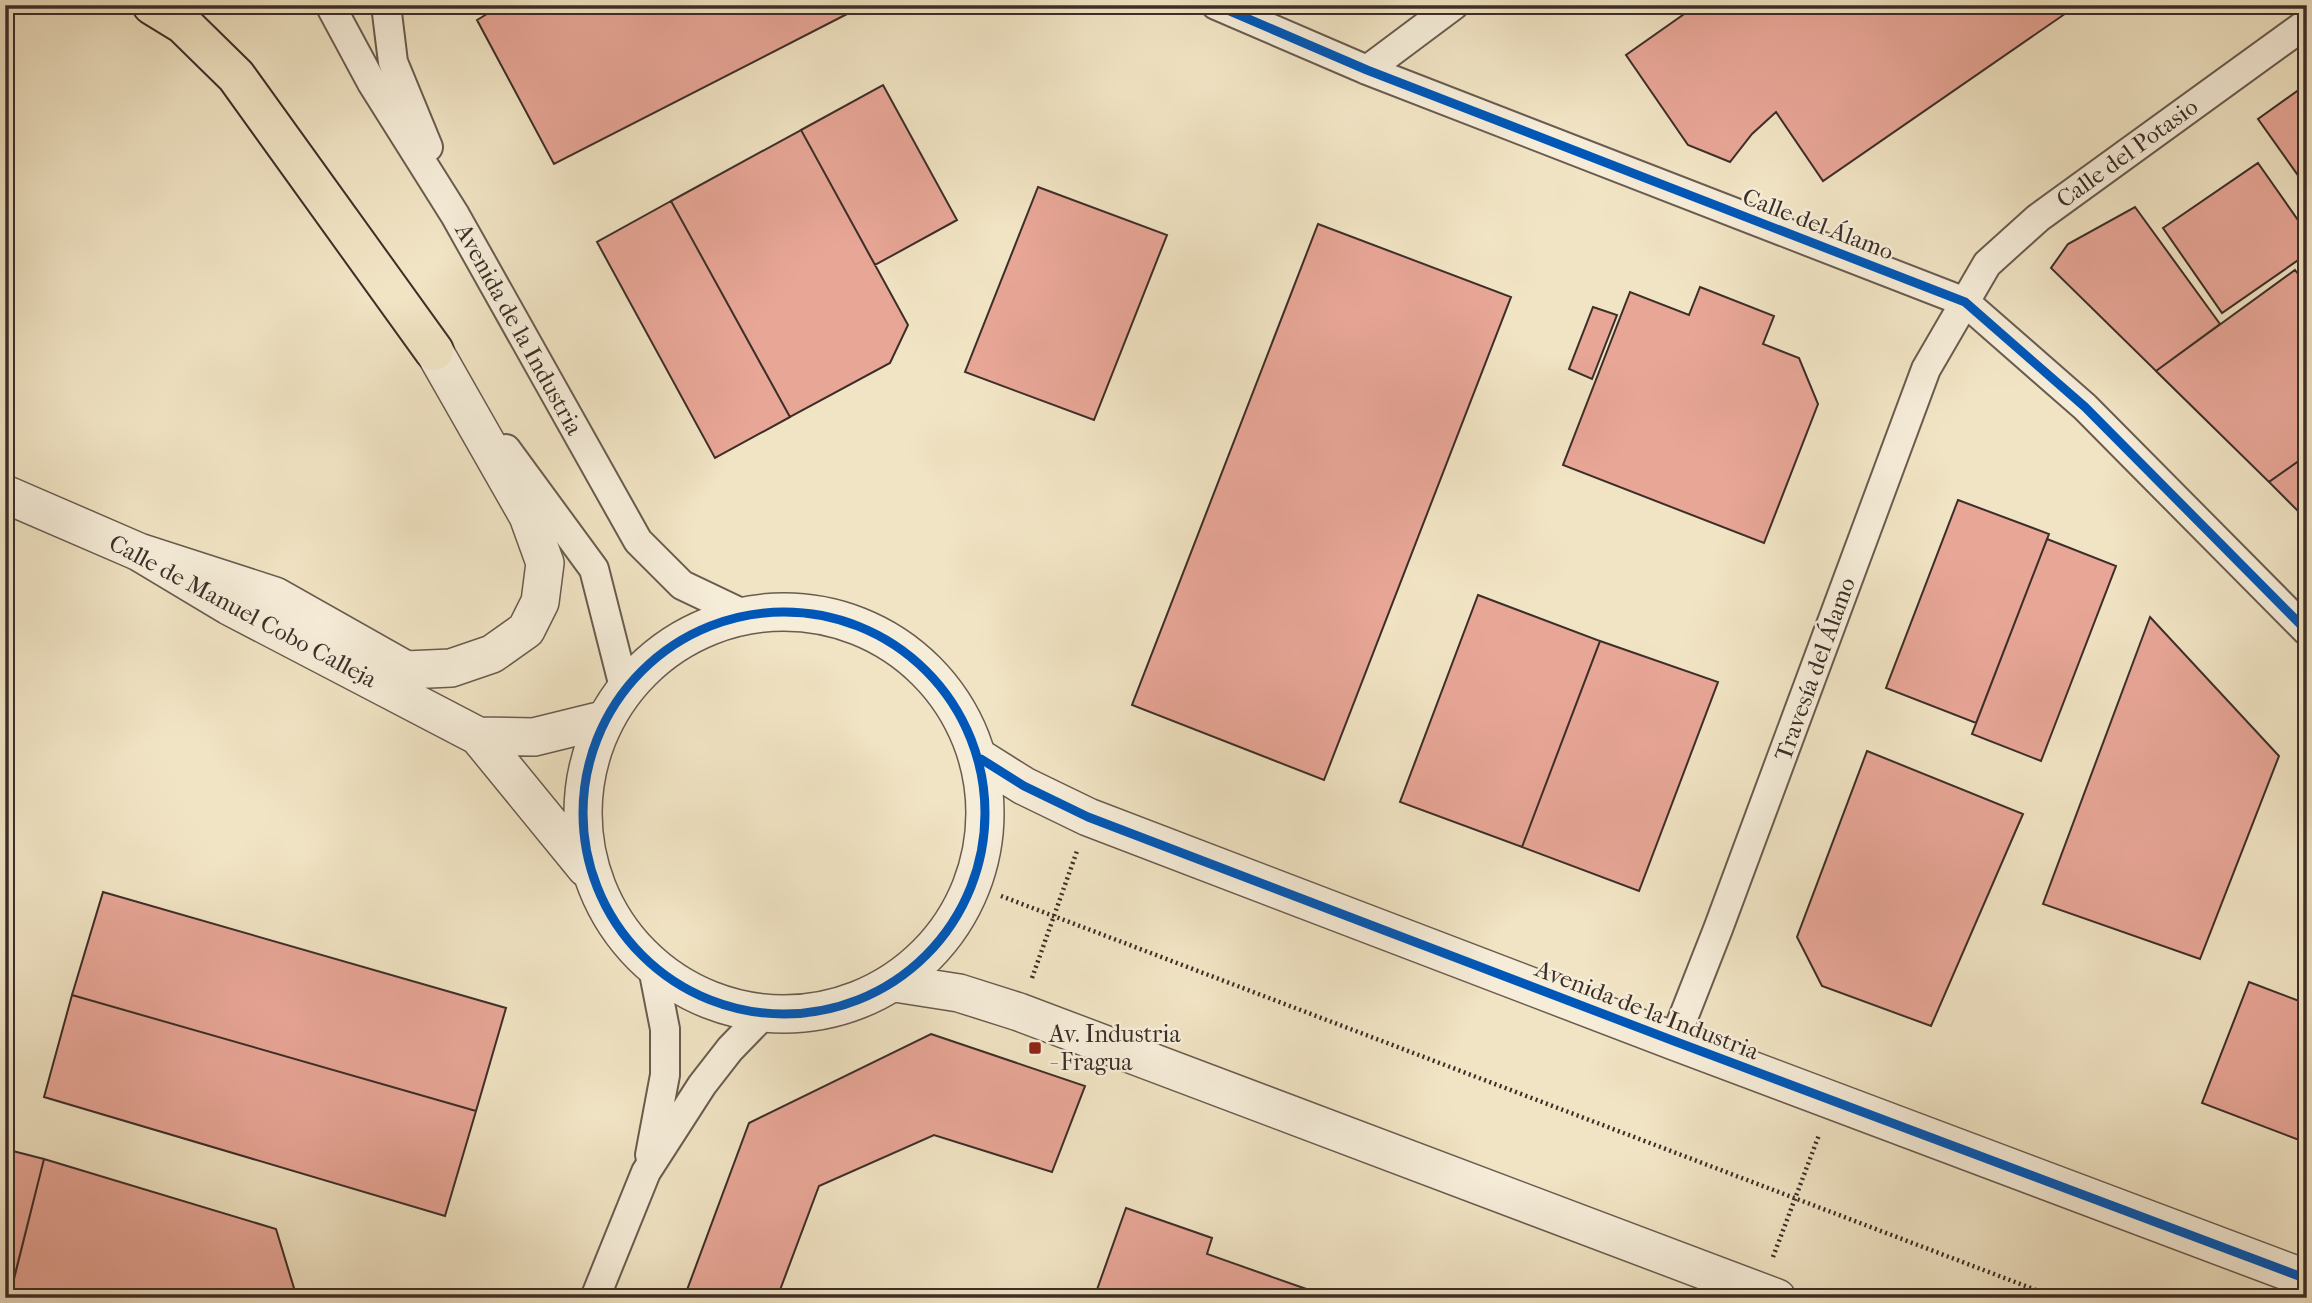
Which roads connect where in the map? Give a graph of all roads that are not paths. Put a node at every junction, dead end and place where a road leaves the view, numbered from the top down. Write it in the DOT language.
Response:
graph roads {
  1 [pos="152,5"];
  2 [pos="330,5"];
  3 [pos="386,5"];
  4 [pos="1216,5"];
  5 [pos="1454,5"];
  6 [pos="2307,23"];
  7 [pos="1367,70"];
  8 [pos="455,215"];
  9 [pos="1965,302"];
  10 [pos="434,351"];
  11 [pos="5,494"];
  12 [pos="139,552"];
  13 [pos="745,615"];
  14 [pos="2307,631"];
  15 [pos="624,687"];
  16 [pos="603,720"];
  17 [pos="478,736"];
  18 [pos="981,760"];
  19 [pos="589,872"];
  20 [pos="653,968"];
  21 [pos="895,983"];
  22 [pos="763,1015"];
  23 [pos="1674,1041"];
  24 [pos="646,1172"];
  25 [pos="2307,1279"];
  26 [pos="1768,1294"];
  27 [pos="595,1298"];
  1 -- 10 [label="highway"];
  2 -- 8 [label="street, Avenida de la Industria"];
  3 -- 8 [label="street"];
  4 -- 7 [label="street, Calle del Álamo"];
  5 -- 7 [label="street"];
  6 -- 9 [label="street, Calle del Potasio"];
  7 -- 9 [label="street, Calle del Álamo"];
  8 -- 13 [label="street, Avenida de la Industria"];
  9 -- 14 [label="street, Calle del Álamo"];
  9 -- 23 [label="street, Travesía del Álamo"];
  10 -- 12 [label="street"];
  10 -- 15 [label="street"];
  11 -- 12 [label="street, Calle de Manuel Cobo Calleja"];
  12 -- 17 [label="street, Calle de Manuel Cobo Calleja"];
  13 -- 15 [label="street"];
  13 -- 18 [label="street"];
  15 -- 16 [label="street"];
  16 -- 17 [label="street, Calle de Manuel Cobo Calleja"];
  16 -- 19 [label="street"];
  17 -- 19 [label="street, Calle de Manuel Cobo Calleja"];
  18 -- 21 [label="street"];
  18 -- 23 [label="street, Avenida de la Industria"];
  19 -- 20 [label="street"];
  20 -- 22 [label="street"];
  20 -- 24 [label="street"];
  21 -- 22 [label="street"];
  21 -- 26 [label="street"];
  22 -- 24 [label="street"];
  23 -- 25 [label="street, Avenida de la Industria"];
  24 -- 27 [label="street"];
}
